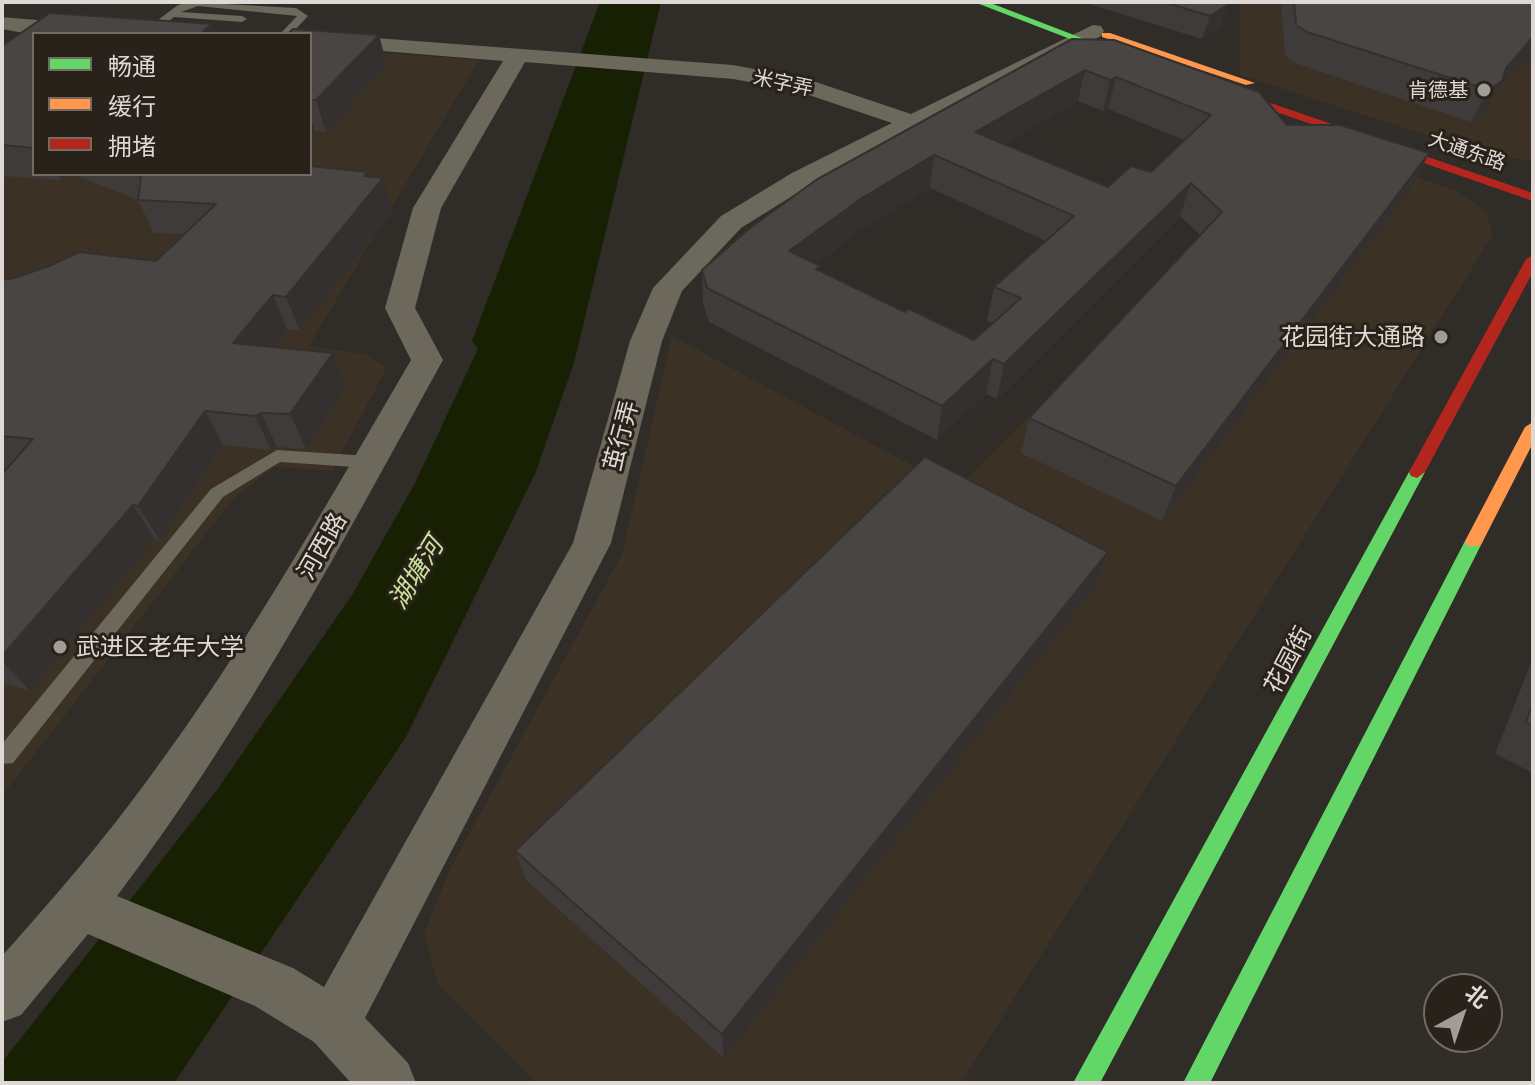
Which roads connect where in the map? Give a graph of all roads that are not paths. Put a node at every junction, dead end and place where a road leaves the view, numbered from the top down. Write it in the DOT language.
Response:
graph roads {
  1 [pos="979,2"];
  2 [pos="1007,2"];
  3 [pos="33,18"];
  4 [pos="2,22"];
  5 [pos="94,29"];
  6 [pos="144,29"];
  7 [pos="303,31"];
  8 [pos="198,32"];
  9 [pos="312,32"];
  10 [pos="1086,35"];
  11 [pos="14,44"];
  12 [pos="518,55"];
  13 [pos="912,122"];
  14 [pos="1533,177"];
  15 [pos="1533,197"];
  16 [pos="1533,259"];
  17 [pos="1533,427"];
  18 [pos="369,462"];
  19 [pos="2,754"];
  20 [pos="94,912"];
  21 [pos="2,996"];
  22 [pos="333,1023"];
  23 [pos="388,1083"];
  24 [pos="1086,1083"];
  25 [pos="1196,1083"];
  1 -- 10 [label="main road, 大通东路"];
  2 -- 10 [label="main road, 大通东路"];
  3 -- 4 [label="street"];
  3 -- 5 [label="street"];
  3 -- 11 [label="main road"];
  6 -- 7 [label="lane"];
  6 -- 8 [label="street"];
  9 -- 12 [label="street"];
  10 -- 13 [label="street, 茧行弄"];
  10 -- 14 [label="main road, 大通东路"];
  10 -- 15 [label="main road, 大通东路"];
  12 -- 13 [label="street, 米字弄"];
  12 -- 18 [label="street, 河西路"];
  13 -- 22 [label="street, 茧行弄"];
  16 -- 24 [label="main road, 花园街"];
  17 -- 25 [label="main road"];
  18 -- 19 [label="lane"];
  18 -- 20 [label="street, 河西路"];
  20 -- 21 [label="street, 河西路"];
  20 -- 22 [label="street"];
  22 -- 23 [label="street"];
}
